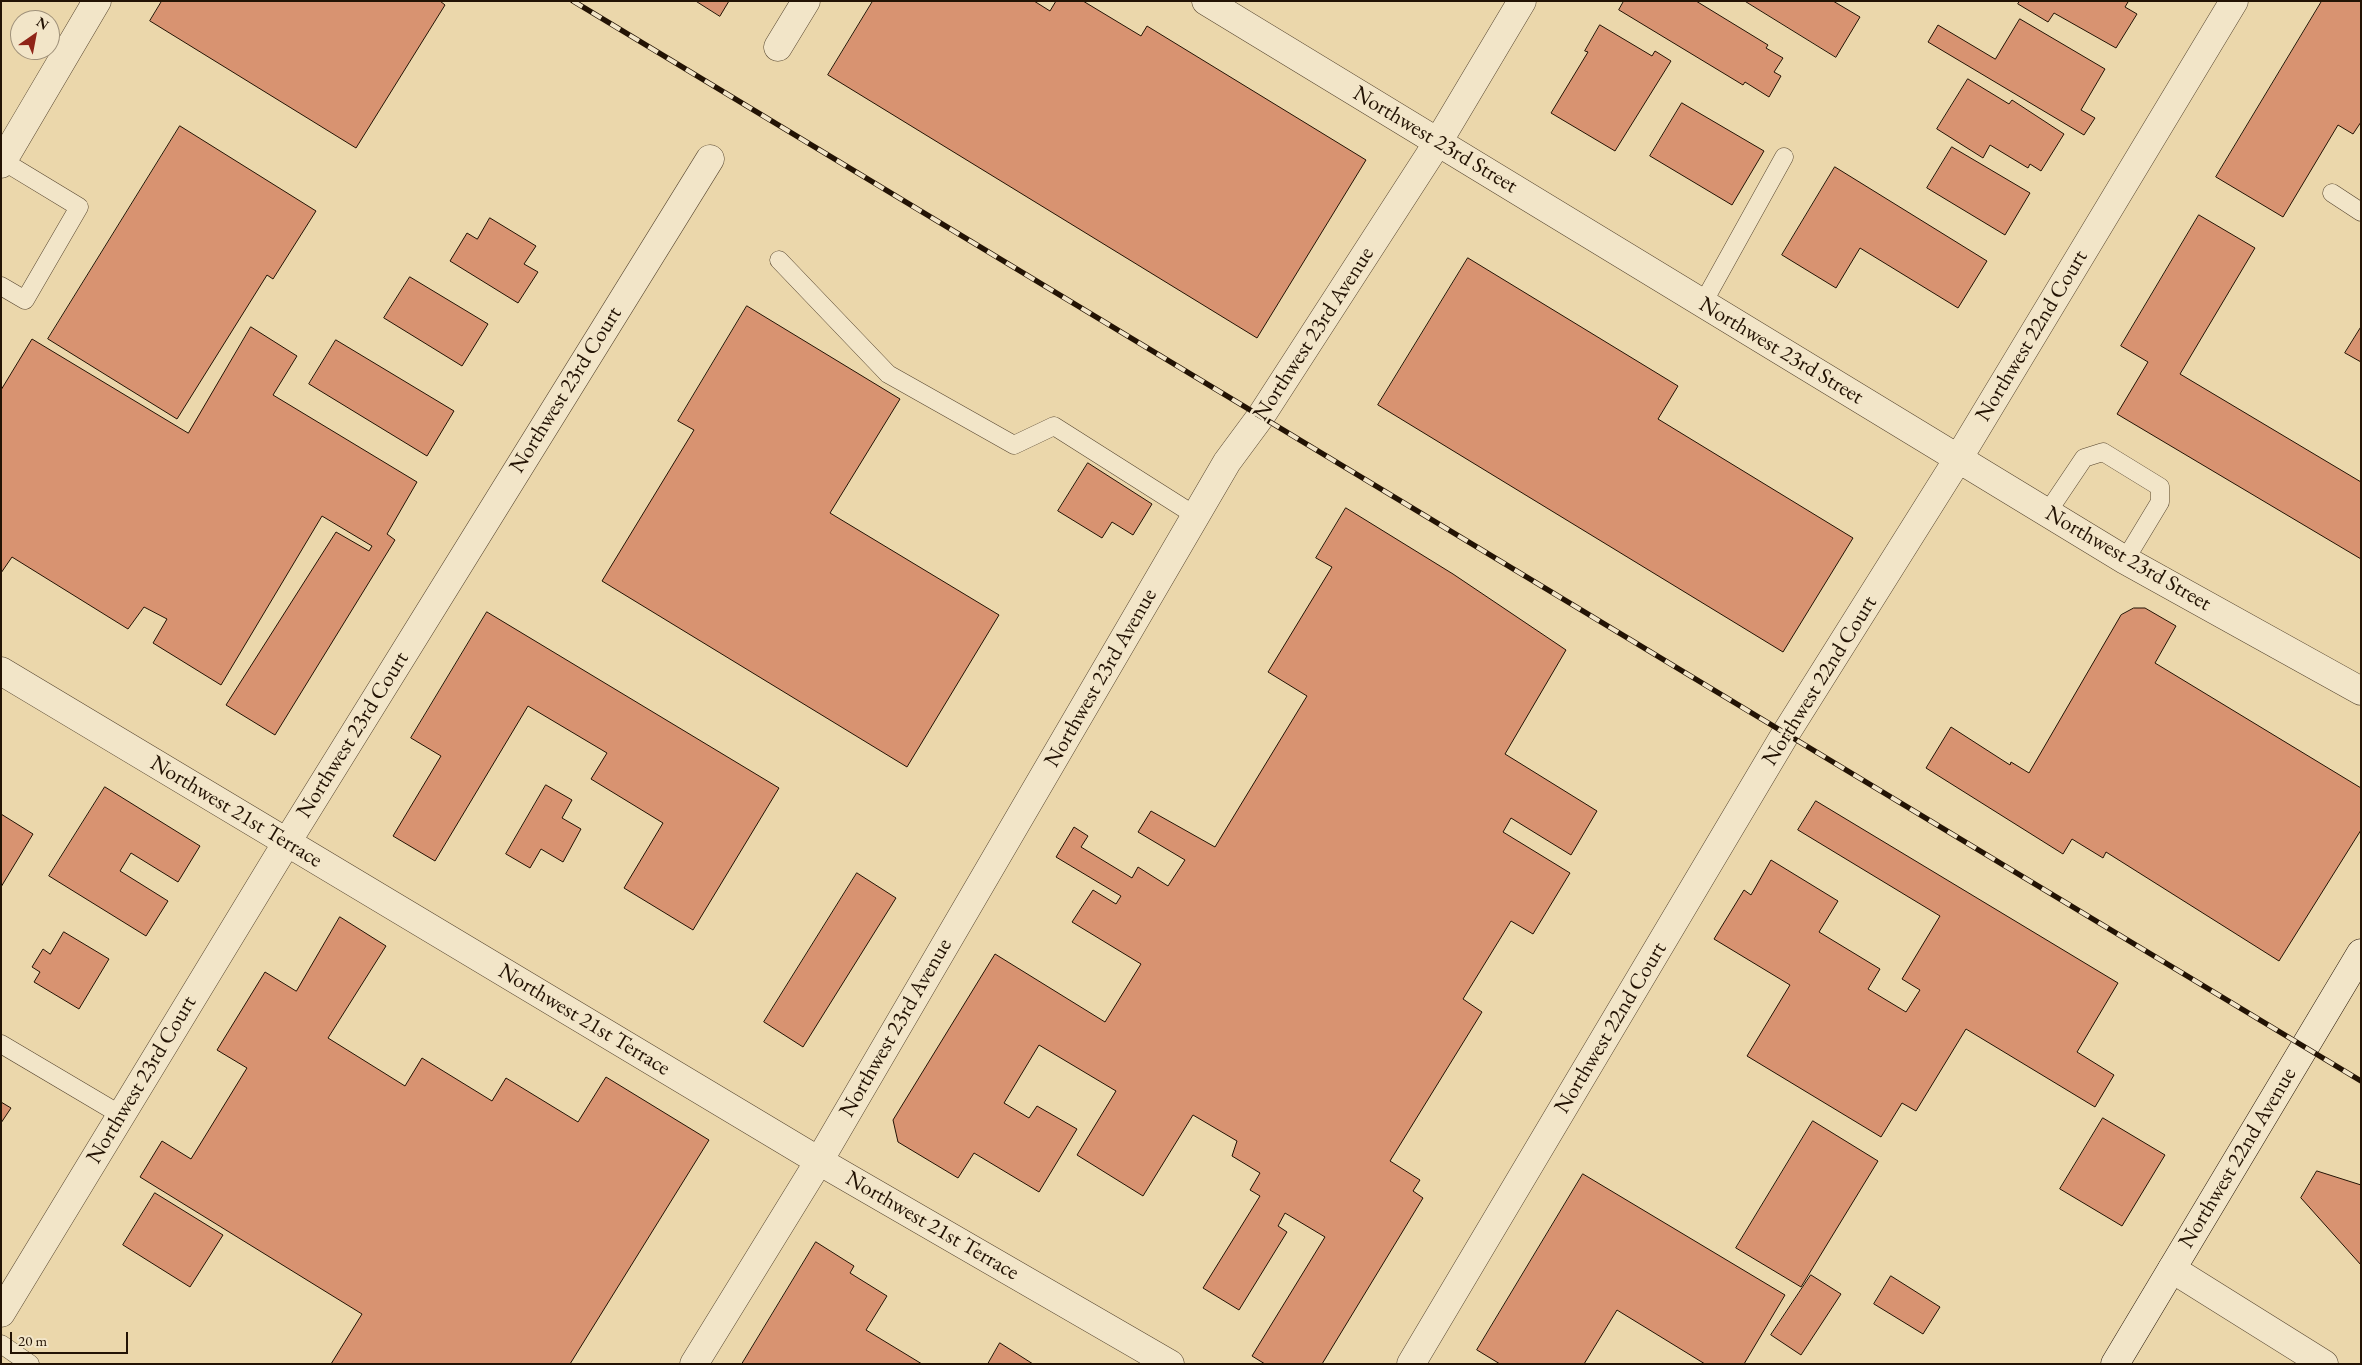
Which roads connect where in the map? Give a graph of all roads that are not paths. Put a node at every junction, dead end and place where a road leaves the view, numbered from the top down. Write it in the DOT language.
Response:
graph roads {
  1 [pos="97,1"];
  2 [pos="806,1"];
  3 [pos="1206,1"];
  4 [pos="1522,1"];
  5 [pos="2234,1"];
  6 [pos="778,47"];
  7 [pos="1438,142"];
  8 [pos="1784,157"];
  9 [pos="710,158"];
  10 [pos="2,163"];
  11 [pos="2332,193"];
  12 [pos="2361,212"];
  13 [pos="779,260"];
  14 [pos="1,286"];
  15 [pos="1703,303"];
  16 [pos="1958,459"];
  17 [pos="2047,513"];
  18 [pos="1196,516"];
  19 [pos="2125,560"];
  20 [pos="1,671"];
  21 [pos="2361,691"];
  22 [pos="286,842"];
  23 [pos="2361,953"];
  24 [pos="1,1044"];
  25 [pos="121,1115"];
  26 [pos="819,1161"];
  27 [pos="2172,1269"];
  28 [pos="1,1313"];
  29 [pos="1,1344"];
  30 [pos="30,1364"];
  31 [pos="694,1364"];
  32 [pos="1170,1364"];
  33 [pos="1411,1364"];
  34 [pos="2115,1364"];
  35 [pos="2324,1364"];
  1 -- 10 [label="street"];
  2 -- 6 [label="street"];
  3 -- 7 [label="street, Northwest 23rd Street"];
  4 -- 7 [label="street, Northwest 23rd Avenue"];
  5 -- 16 [label="street, Northwest 22nd Court"];
  7 -- 15 [label="street, Northwest 23rd Street"];
  7 -- 18 [label="street, Northwest 23rd Avenue"];
  8 -- 15 [label="lane"];
  9 -- 22 [label="street, Northwest 23rd Court"];
  10 -- 14 [label="lane"];
  11 -- 12 [label="lane"];
  13 -- 18 [label="lane"];
  15 -- 16 [label="street, Northwest 23rd Street"];
  16 -- 17 [label="street, Northwest 23rd Street"];
  16 -- 33 [label="street, Northwest 22nd Court"];
  17 -- 19 [label="street, Northwest 23rd Street"];
  17 -- 19 [label="lane"];
  18 -- 26 [label="street, Northwest 23rd Avenue"];
  19 -- 21 [label="street, Northwest 23rd Street"];
  20 -- 22 [label="street, Northwest 21st Terrace"];
  22 -- 25 [label="street, Northwest 23rd Court"];
  22 -- 26 [label="street, Northwest 21st Terrace"];
  23 -- 27 [label="street, Northwest 22nd Avenue"];
  24 -- 25 [label="lane"];
  25 -- 28 [label="street, Northwest 23rd Court"];
  26 -- 31 [label="street, Northwest 23rd Avenue"];
  26 -- 32 [label="street, Northwest 21st Terrace"];
  27 -- 34 [label="street, Northwest 22nd Avenue"];
  27 -- 35 [label="street"];
  29 -- 30 [label="lane"];
}
